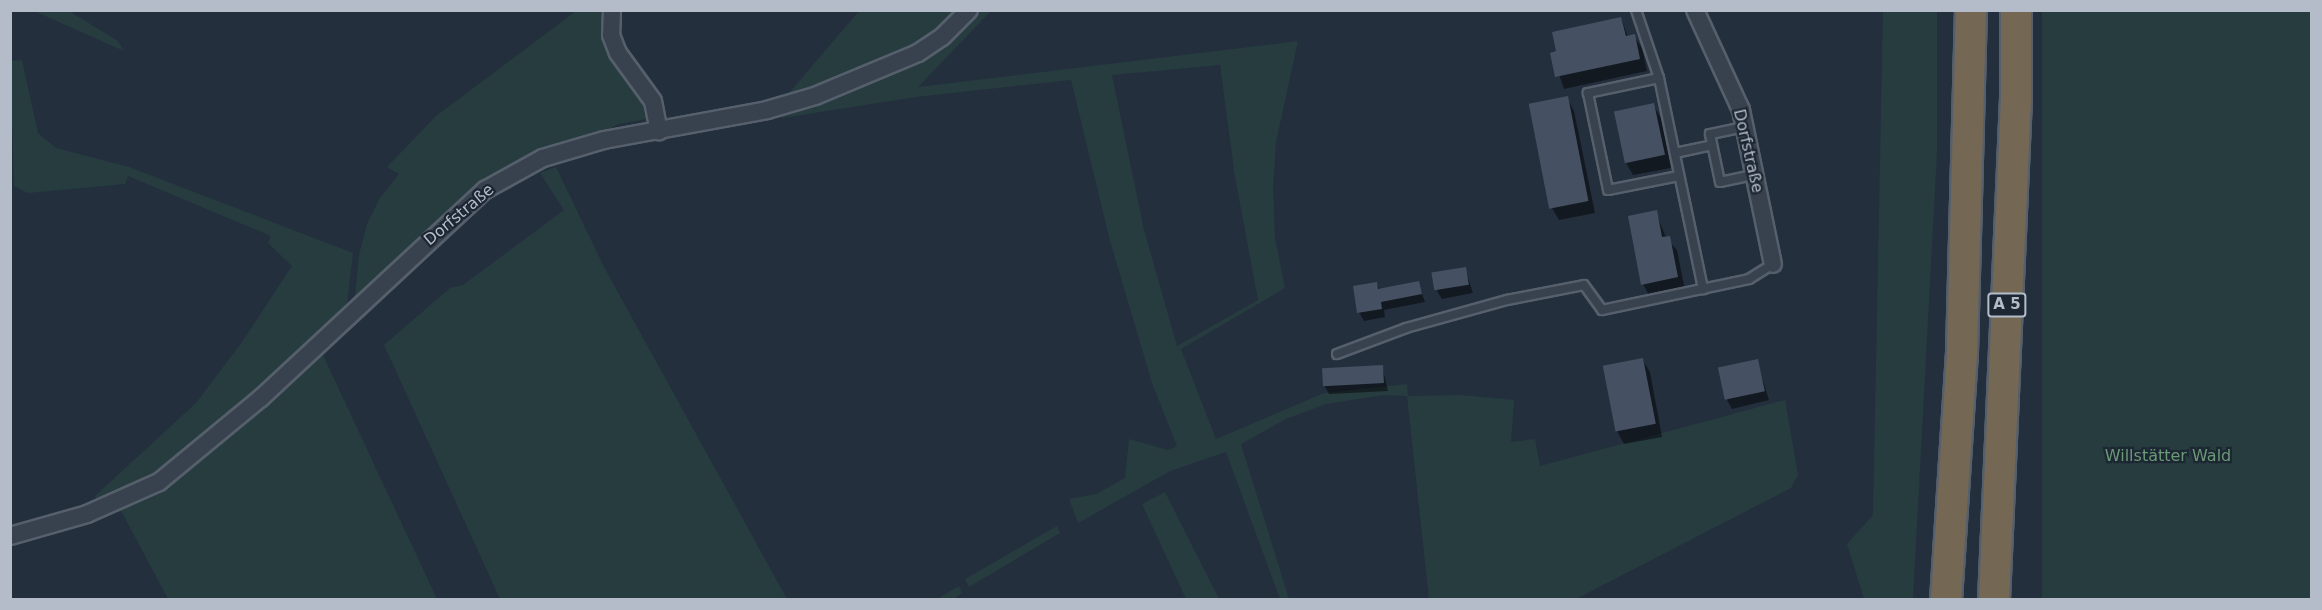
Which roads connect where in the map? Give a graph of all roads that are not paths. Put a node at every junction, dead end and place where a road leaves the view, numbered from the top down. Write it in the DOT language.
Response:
graph roads {
  1 [pos="612,10"];
  2 [pos="969,10"];
  3 [pos="1636,10"];
  4 [pos="1695,10"];
  5 [pos="1971,10"];
  6 [pos="2016,10"];
  7 [pos="1659,78"];
  8 [pos="1744,127"];
  9 [pos="659,130"];
  10 [pos="1713,145"];
  11 [pos="1675,153"];
  12 [pos="1754,175"];
  13 [pos="1680,176"];
  14 [pos="1773,264"];
  15 [pos="1703,289"];
  16 [pos="1337,354"];
  17 [pos="10,536"];
  18 [pos="1946,600"];
  19 [pos="1994,600"];
  1 -- 9 [label="street"];
  2 -- 9 [label="street, Dorfstraße"];
  3 -- 7 [label="lane"];
  4 -- 8 [label="street, Dorfstraße"];
  5 -- 18 [label="highway, A 5"];
  6 -- 19 [label="highway, A 5"];
  7 -- 11 [label="lane"];
  7 -- 13 [label="lane"];
  8 -- 10 [label="lane"];
  8 -- 12 [label="street, Dorfstraße"];
  9 -- 17 [label="street, Dorfstraße"];
  10 -- 11 [label="lane"];
  10 -- 12 [label="lane"];
  11 -- 13 [label="lane"];
  12 -- 14 [label="street, Dorfstraße"];
  13 -- 15 [label="lane"];
  14 -- 15 [label="lane"];
  15 -- 16 [label="lane"];
}
